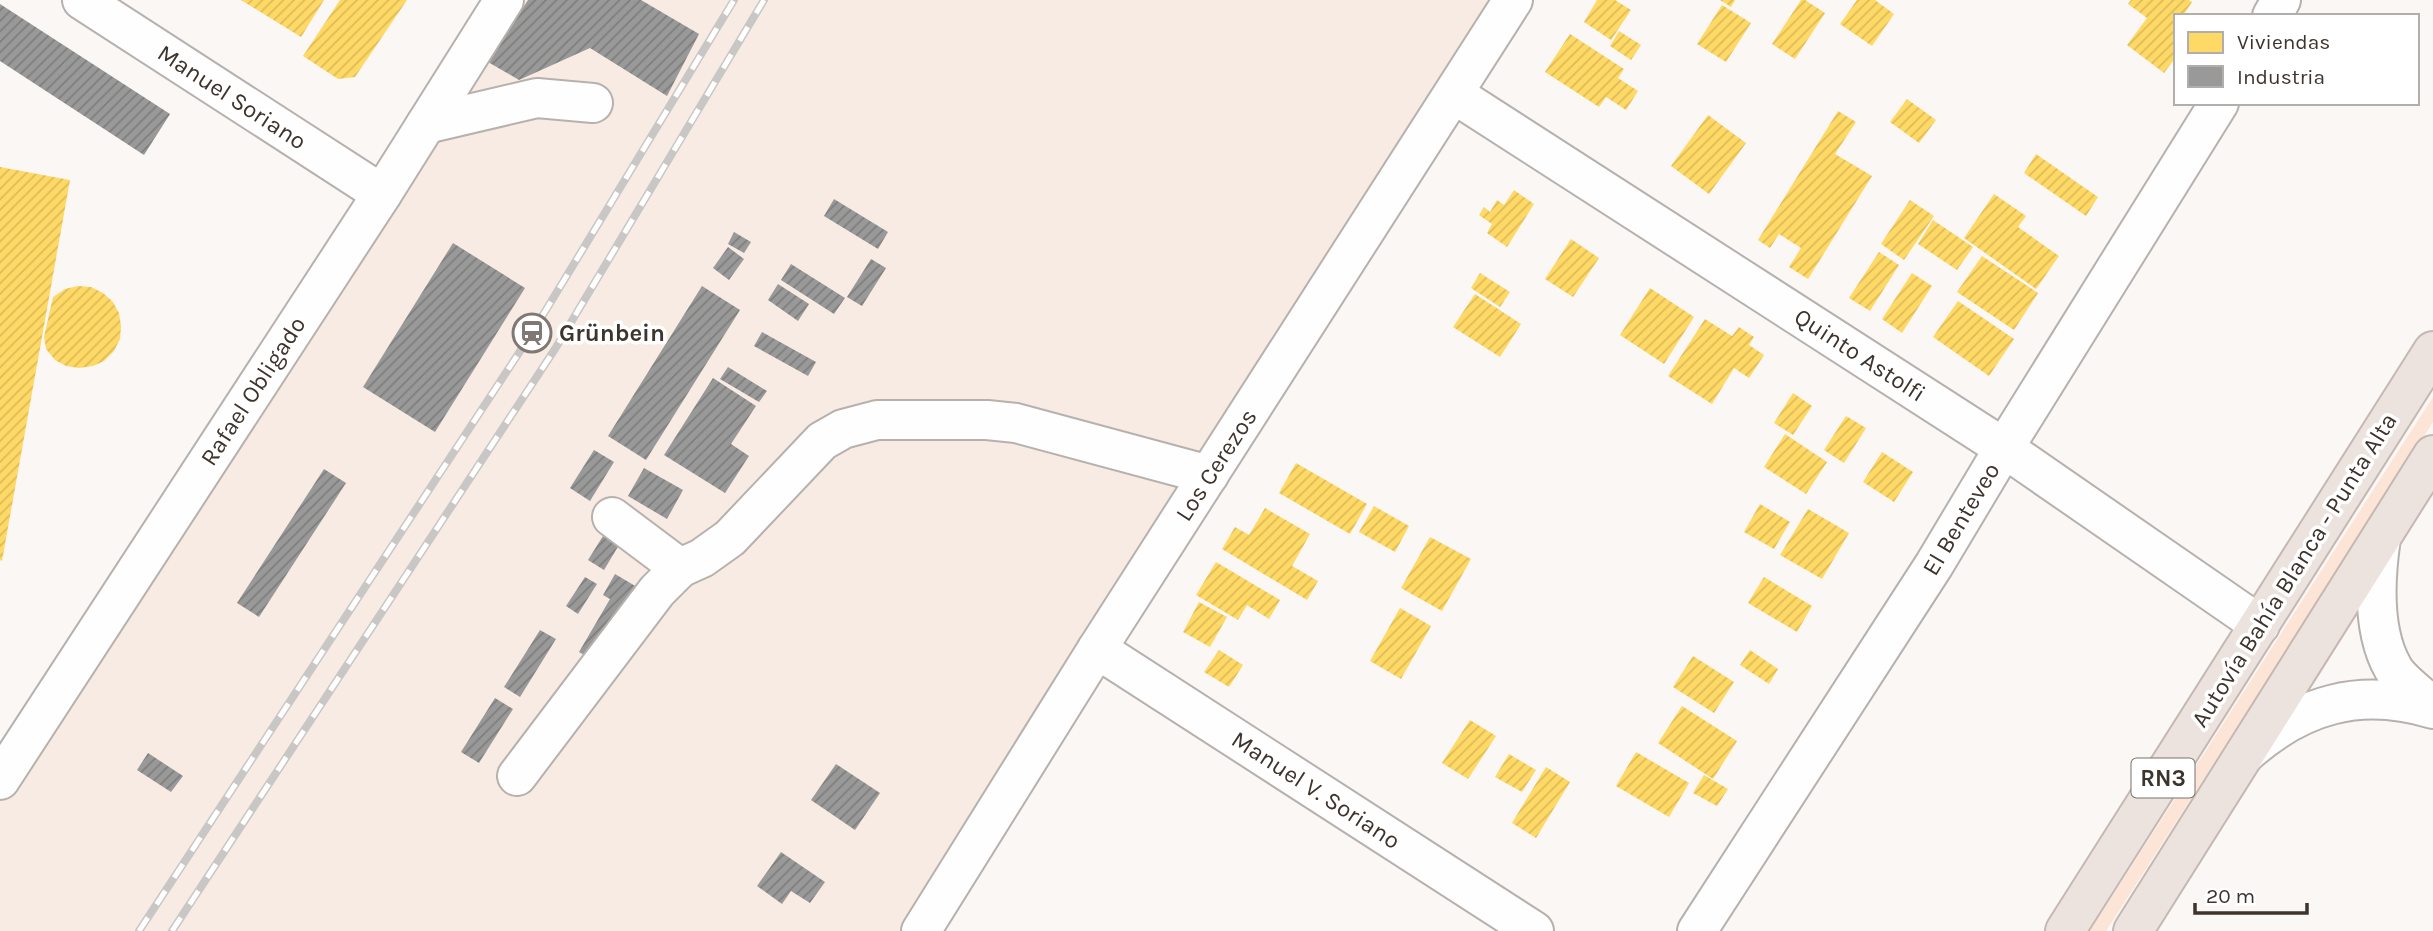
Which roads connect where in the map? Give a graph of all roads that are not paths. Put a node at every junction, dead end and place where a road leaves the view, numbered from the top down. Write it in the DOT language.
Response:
graph roads {
  1 [pos="82,0"];
  2 [pos="504,0"];
  3 [pos="1513,0"];
  4 [pos="1454,94"];
  5 [pos="593,103"];
  6 [pos="2218,105"];
  7 [pos="426,124"];
  8 [pos="382,194"];
  9 [pos="2433,351"];
  10 [pos="2004,448"];
  11 [pos="2433,455"];
  12 [pos="1209,475"];
  13 [pos="612,517"];
  14 [pos="2381,538"];
  15 [pos="680,568"];
  16 [pos="2260,625"];
  17 [pos="1097,649"];
  18 [pos="2433,708"];
  19 [pos="2244,755"];
  20 [pos="6,760"];
  21 [pos="517,776"];
  22 [pos="920,931"];
  23 [pos="1534,931"];
  24 [pos="1697,931"];
  25 [pos="2065,931"];
  26 [pos="2133,931"];
  1 -- 8 [label="street, Manuel Soriano"];
  2 -- 7 [label="street, Rafael Obligado"];
  3 -- 4 [label="street, Los Cerezos"];
  4 -- 10 [label="street, Quinto Astolfi"];
  4 -- 12 [label="street, Los Cerezos"];
  5 -- 7 [label="street"];
  6 -- 10 [label="street, El Benteveo"];
  7 -- 8 [label="street, Rafael Obligado"];
  8 -- 20 [label="street, Rafael Obligado"];
  9 -- 16 [label="highway, Autovía Bahía Blanca - Punta Alta / RN3"];
  10 -- 16 [label="street, Quinto Astolfi"];
  10 -- 24 [label="street, El Benteveo"];
  11 -- 14 [label="highway, RN3"];
  12 -- 15 [label="street"];
  12 -- 17 [label="street, Los Cerezos"];
  13 -- 15 [label="street"];
  14 -- 18 [label="street"];
  14 -- 19 [label="highway, RN3"];
  15 -- 21 [label="street"];
  16 -- 25 [label="highway, Autovía Bahía Blanca - Punta Alta / RN3"];
  17 -- 22 [label="street, Los Cerezos"];
  17 -- 23 [label="street, Manuel V. Soriano"];
  18 -- 19 [label="street"];
  19 -- 26 [label="highway, RN3"];
}
